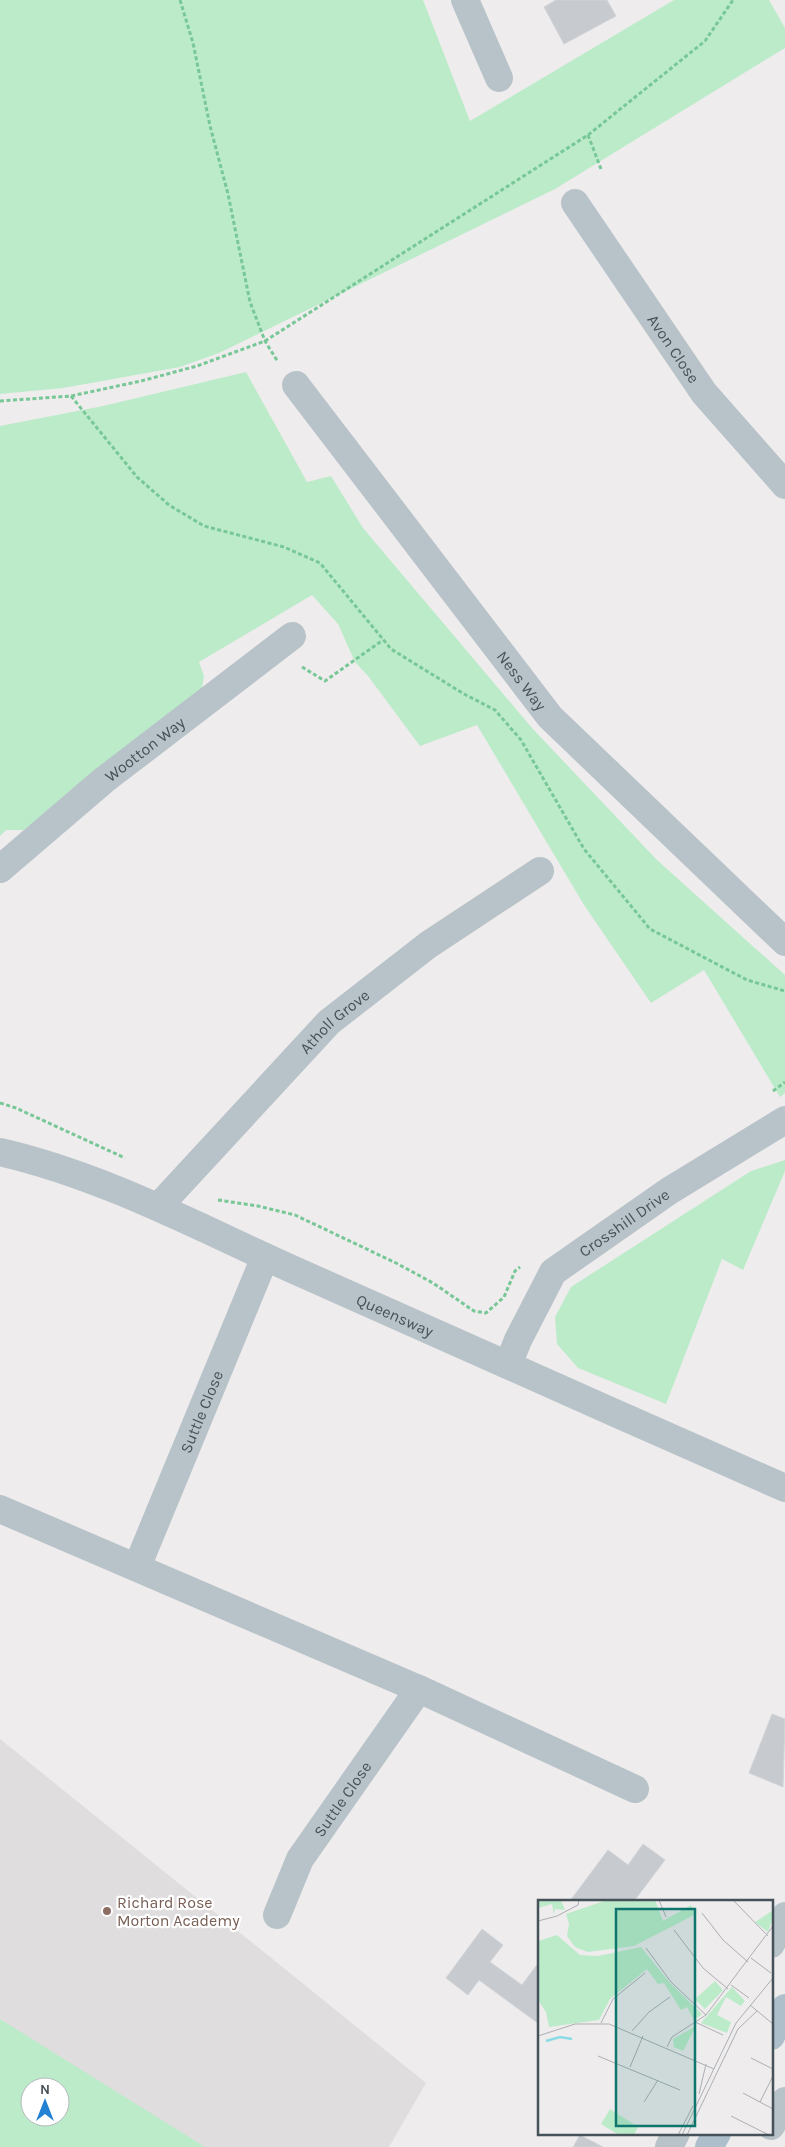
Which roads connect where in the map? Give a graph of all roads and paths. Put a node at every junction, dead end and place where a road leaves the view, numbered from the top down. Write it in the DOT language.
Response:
graph roads {
  1 [pos="180,0"];
  2 [pos="465,0"];
  3 [pos="733,0"];
  4 [pos="499,78"];
  5 [pos="588,135"];
  6 [pos="602,169"];
  7 [pos="575,203"];
  8 [pos="265,341"];
  9 [pos="278,362"];
  10 [pos="296,385"];
  11 [pos="71,396"];
  12 [pos="0,401"];
  13 [pos="785,485"];
  14 [pos="292,636"];
  15 [pos="0,869"];
  16 [pos="540,871"];
  17 [pos="785,942"];
  18 [pos="785,991"];
  19 [pos="0,1103"];
  20 [pos="785,1120"];
  21 [pos="0,1152"];
  22 [pos="130,1161"];
  23 [pos="217,1200"];
  24 [pos="159,1206"];
  25 [pos="265,1257"];
  26 [pos="474,1311"];
  27 [pos="508,1365"];
  28 [pos="785,1488"];
  29 [pos="0,1510"];
  30 [pos="137,1567"];
  31 [pos="419,1690"];
  32 [pos="635,1789"];
  33 [pos="277,1915"];
  34 [pos="785,1916"];
  35 [pos="772,1942"];
  36 [pos="785,2008"];
  37 [pos="772,2034"];
  38 [pos="785,2101"];
  39 [pos="772,2124"];
  40 [pos="675,2134"];
  41 [pos="716,2134"];
  42 [pos="767,2134"];
  43 [pos="668,2147"];
  44 [pos="709,2147"];
  45 [pos="760,2147"];
  1 -- 8 [label="path"];
  2 -- 4 [label="street"];
  3 -- 5 [label="path"];
  5 -- 6 [label="path"];
  5 -- 8 [label="path"];
  7 -- 13 [label="street, Avon Close"];
  8 -- 9 [label="path"];
  8 -- 11 [label="path"];
  10 -- 17 [label="street, Ness Way"];
  11 -- 12 [label="path"];
  11 -- 18 [label="path"];
  14 -- 15 [label="street, Wootton Way"];
  16 -- 24 [label="street, Atholl Grove"];
  19 -- 22 [label="path"];
  20 -- 27 [label="street, Crosshill Drive"];
  21 -- 24 [label="street, Queensway"];
  23 -- 26 [label="path"];
  24 -- 25 [label="street, Queensway"];
  25 -- 27 [label="street, Queensway"];
  25 -- 30 [label="street, Suttle Close"];
  27 -- 28 [label="street, Queensway"];
  29 -- 30 [label="street"];
  30 -- 31 [label="street"];
  31 -- 32 [label="street"];
  31 -- 33 [label="street, Suttle Close"];
  34 -- 35 [label="street"];
  36 -- 37 [label="main road"];
  38 -- 39 [label="street"];
  40 -- 43 [label="street"];
  41 -- 44 [label="main road"];
  42 -- 45 [label="street"];
}
